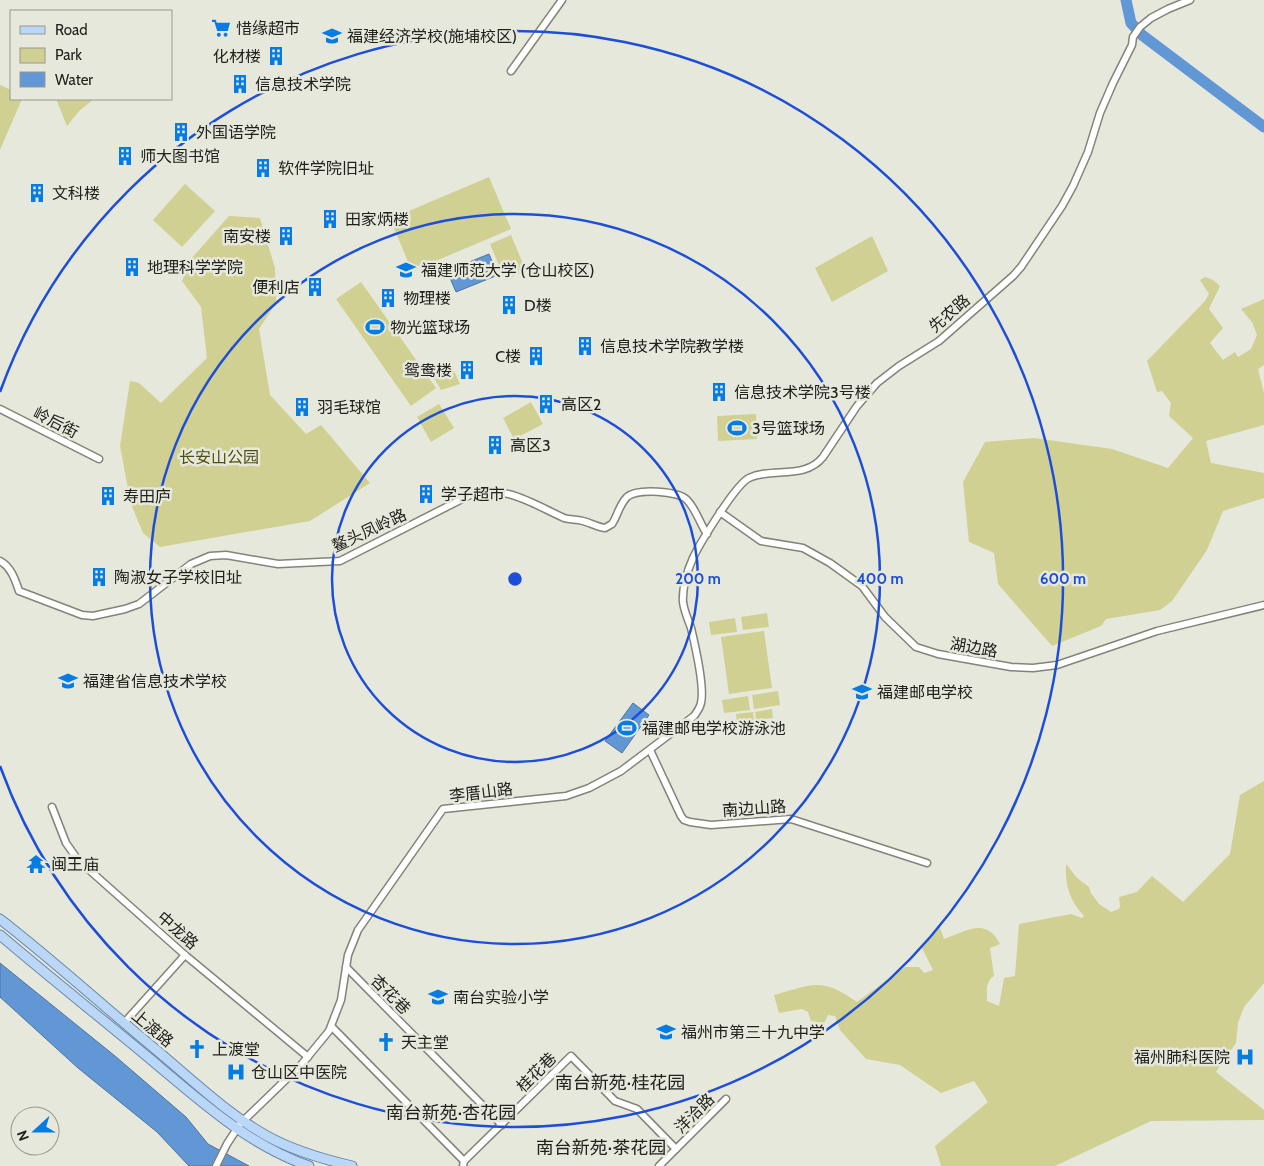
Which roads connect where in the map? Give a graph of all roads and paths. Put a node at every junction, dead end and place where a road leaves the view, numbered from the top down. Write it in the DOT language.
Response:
graph roads {
  1 [pos="562,0"];
  2 [pos="1190,0"];
  3 [pos="511,71"];
  4 [pos="0,409"];
  5 [pos="99,459"];
  6 [pos="720,512"];
  7 [pos="707,534"];
  8 [pos="0,561"];
  9 [pos="1264,605"];
  10 [pos="650,750"];
  11 [pos="52,807"];
  12 [pos="927,863"];
  13 [pos="0,919"];
  14 [pos="0,935"];
  15 [pos="185,955"];
  16 [pos="346,967"];
  17 [pos="124,1023"];
  18 [pos="332,1027"];
  19 [pos="308,1057"];
  20 [pos="726,1100"];
  21 [pos="243,1120"];
  22 [pos="502,1125"];
  23 [pos="236,1129"];
  24 [pos="676,1149"];
  25 [pos="464,1164"];
  26 [pos="216,1166"];
  27 [pos="308,1166"];
  28 [pos="352,1166"];
  29 [pos="659,1166"];
  1 -- 3 [label="street"];
  2 -- 6 [label="street, 先农路"];
  4 -- 5 [label="street, 岭后街"];
  6 -- 7 [label="street, 先农路"];
  6 -- 9 [label="street, 湖边路"];
  7 -- 8 [label="street, 鳌头凤岭路"];
  7 -- 10 [label="street, 李厝山路"];
  10 -- 12 [label="street, 南边山路"];
  10 -- 16 [label="street, 李厝山路"];
  11 -- 15 [label="street, 中龙路"];
  13 -- 17 [label="main road, 上渡路"];
  14 -- 23 [label="main road, 上渡路"];
  15 -- 17 [label="street"];
  15 -- 19 [label="street, 中龙路"];
  16 -- 18 [label="street, 李厝山路"];
  16 -- 22 [label="street, 杏花巷"];
  17 -- 21 [label="main road, 上渡路"];
  18 -- 19 [label="street, 李厝山路"];
  18 -- 25 [label="street"];
  19 -- 21 [label="street, 李厝山路"];
  20 -- 24 [label="street, 洋洽路"];
  21 -- 23 [label="street, 李厝山路"];
  21 -- 28 [label="main road, 上渡路"];
  22 -- 24 [label="street, 桂花巷"];
  22 -- 25 [label="street, 桂花巷"];
  23 -- 26 [label="street, 李厝山路"];
  23 -- 27 [label="main road, 上渡路"];
  24 -- 29 [label="street, 洋洽路"];
}
